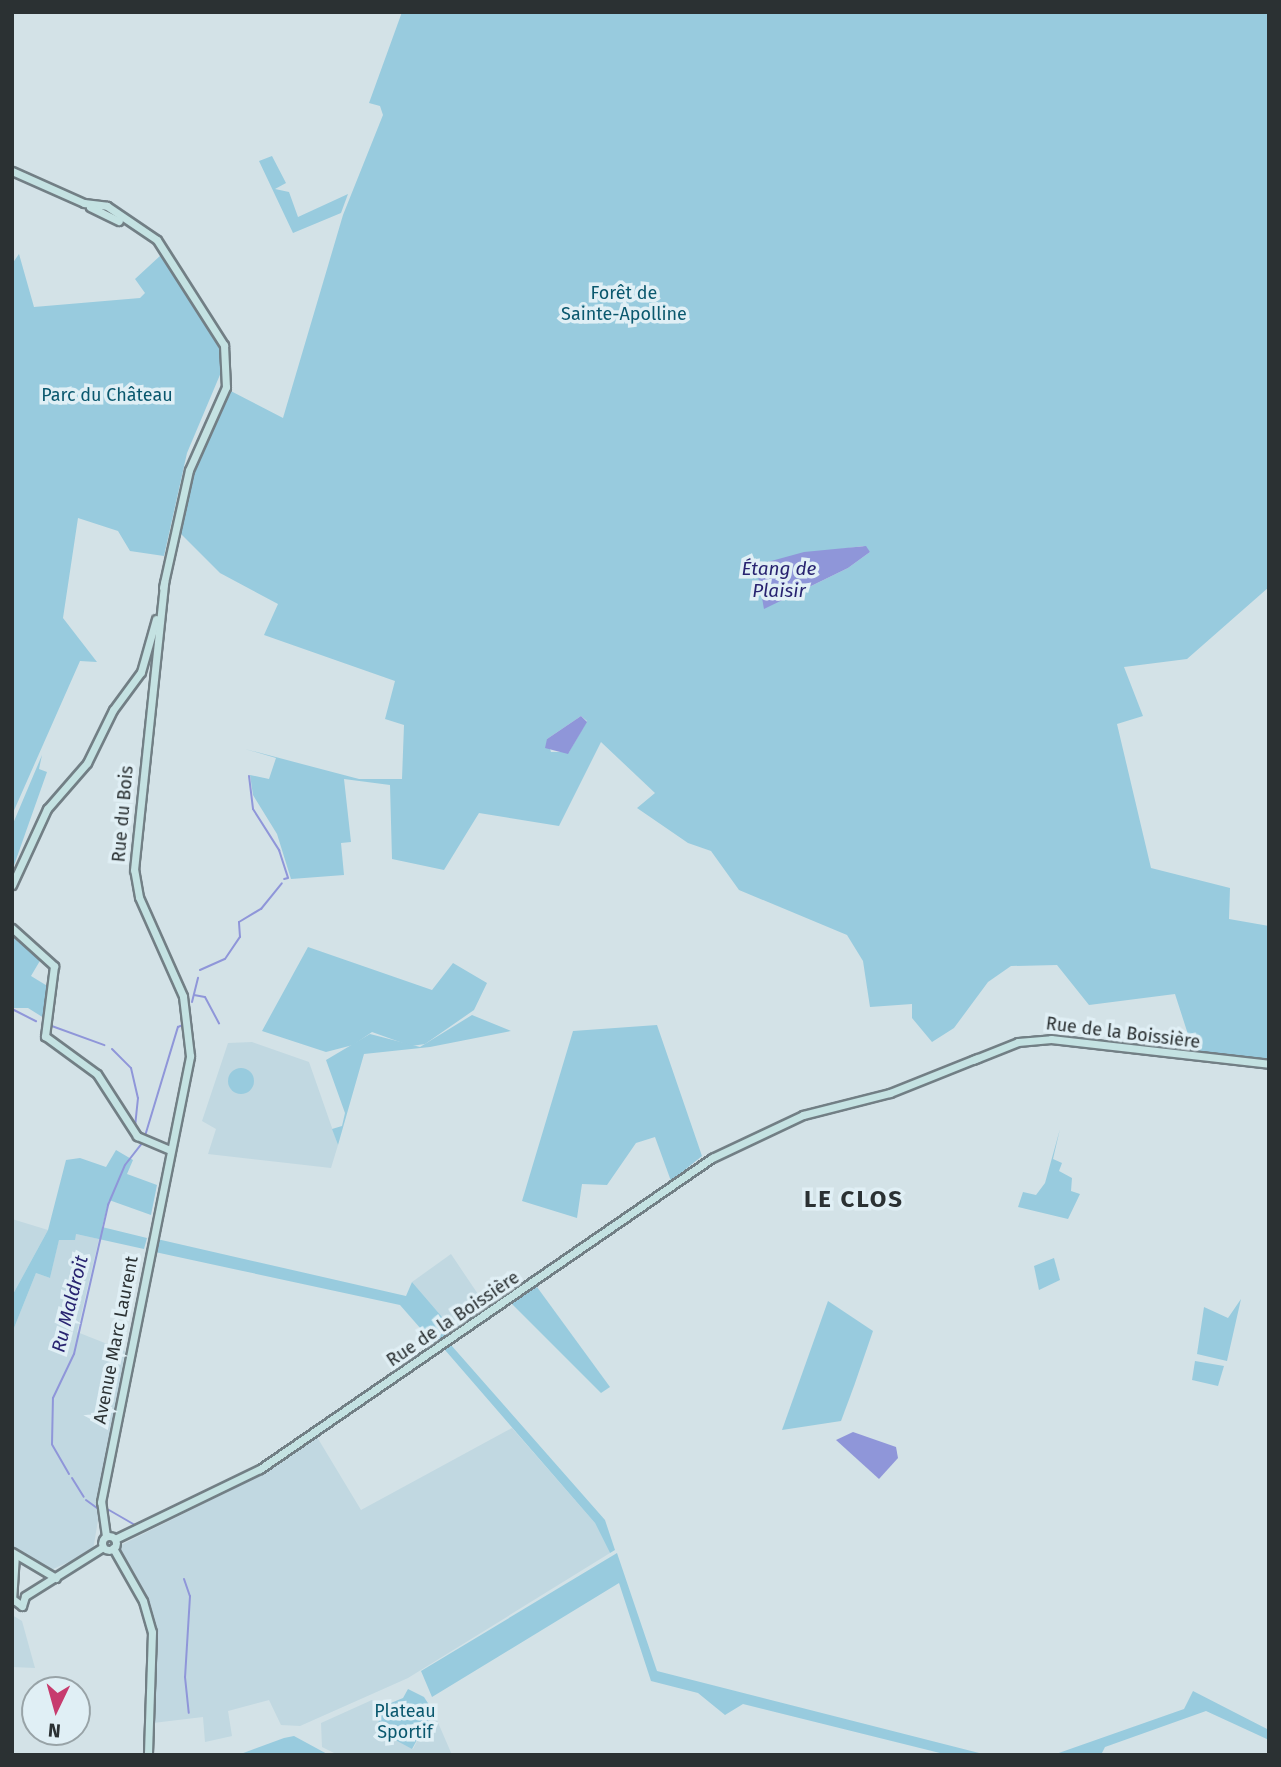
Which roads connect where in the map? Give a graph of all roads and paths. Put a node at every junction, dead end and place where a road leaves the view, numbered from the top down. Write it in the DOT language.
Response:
graph roads {
  1 [pos="12,171"];
  2 [pos="164,583"];
  3 [pos="144,662"];
  4 [pos="153,664"];
  5 [pos="148,675"];
  6 [pos="12,885"];
  7 [pos="12,928"];
  8 [pos="1269,1064"];
  9 [pos="168,1149"];
  10 [pos="106,1536"];
  11 [pos="115,1539"];
  12 [pos="103,1547"];
  13 [pos="113,1548"];
  14 [pos="13,1554"];
  15 [pos="56,1578"];
  16 [pos="16,1598"];
  17 [pos="148,1755"];
  1 -- 2 [label="street"];
  2 -- 3 [label="street"];
  2 -- 4 [label="street"];
  3 -- 4 [label="street"];
  3 -- 5 [label="street"];
  4 -- 5 [label="street"];
  5 -- 6 [label="street"];
  5 -- 9 [label="street, Rue du Bois"];
  7 -- 9 [label="street"];
  8 -- 11 [label="street, Rue de la Boissière"];
  9 -- 10 [label="street, Avenue Marc Laurent"];
  10 -- 11 [label="street"];
  10 -- 12 [label="street"];
  11 -- 13 [label="street"];
  12 -- 13 [label="street"];
  12 -- 15 [label="street"];
  13 -- 17 [label="street"];
  14 -- 15 [label="street"];
  14 -- 16 [label="street"];
  15 -- 16 [label="street"];
}
